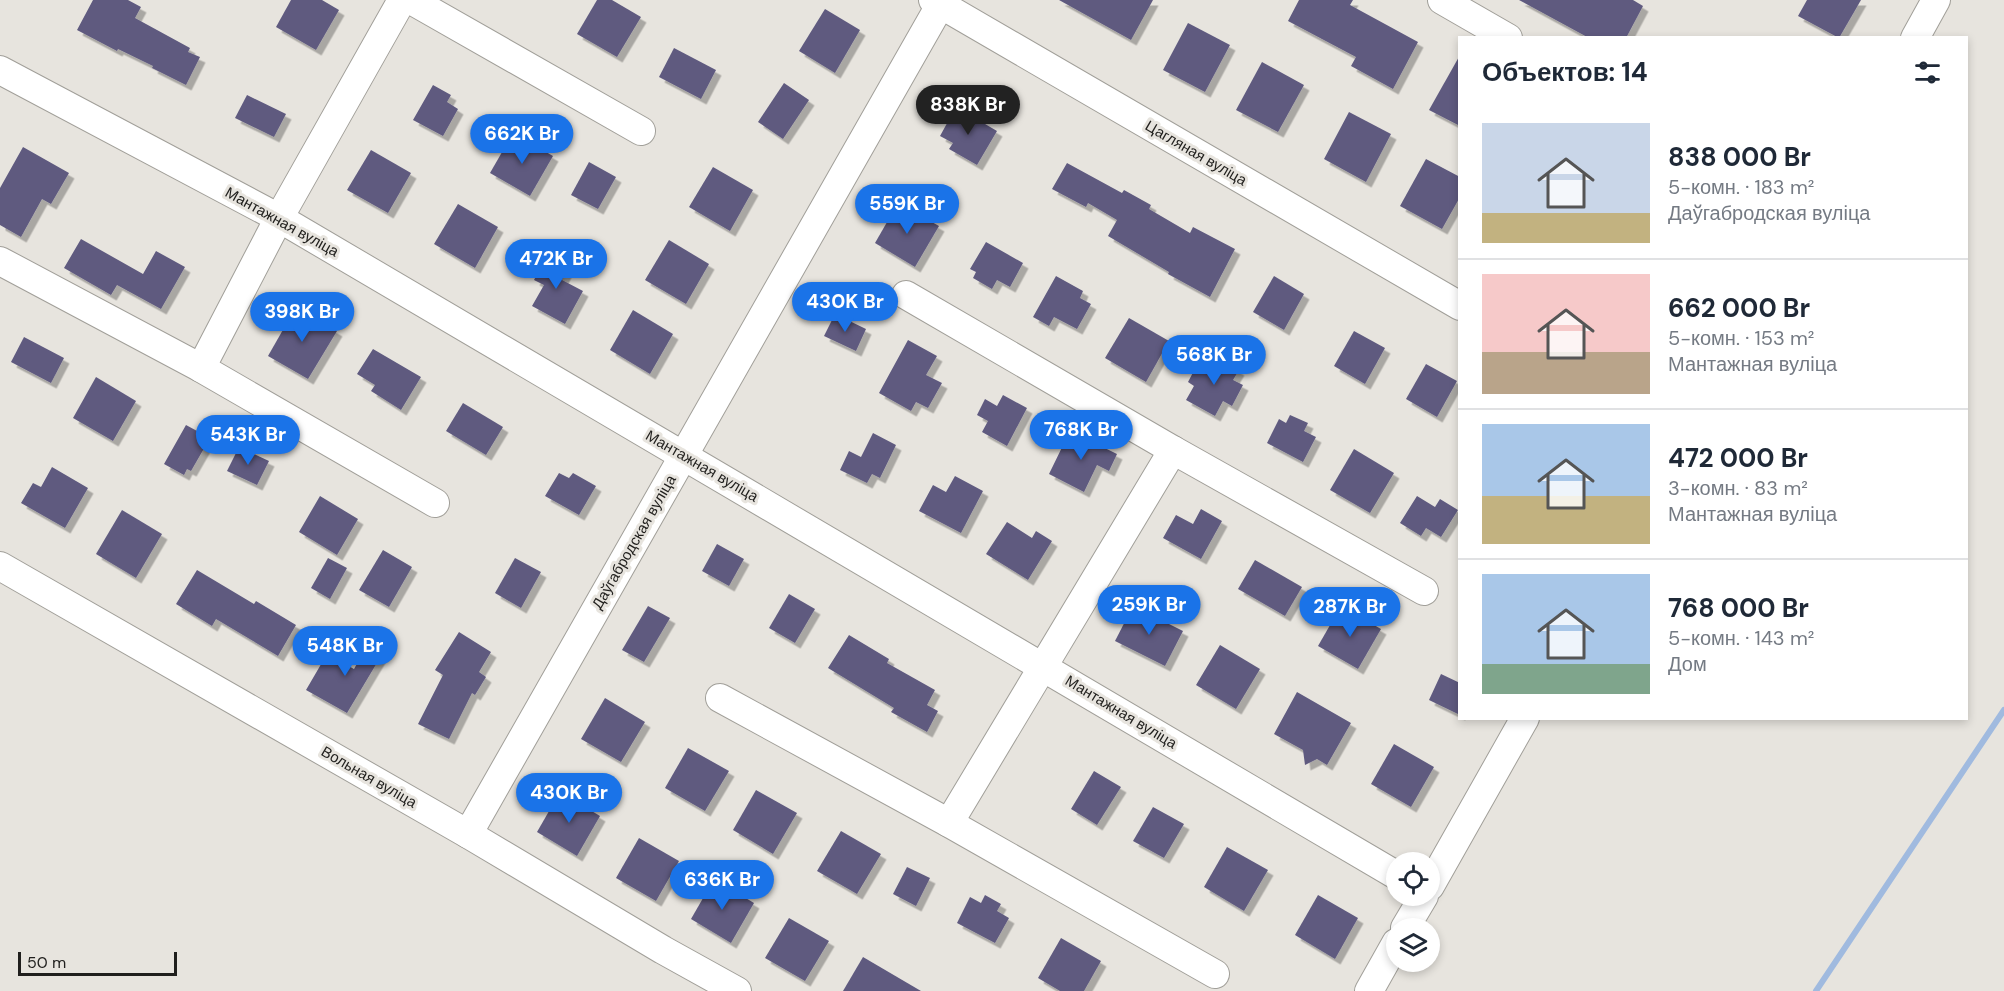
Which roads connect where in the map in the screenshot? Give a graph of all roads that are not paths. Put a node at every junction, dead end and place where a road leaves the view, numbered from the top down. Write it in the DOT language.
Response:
graph roads {
  1 [pos="402,0"];
  2 [pos="411,0"];
  3 [pos="1442,0"];
  4 [pos="1936,0"];
  5 [pos="939,1"];
  6 [pos="1505,36"];
  7 [pos="1915,36"];
  8 [pos="0,70"];
  9 [pos="641,131"];
  10 [pos="279,218"];
  11 [pos="0,261"];
  12 [pos="906,295"];
  13 [pos="1458,305"];
  14 [pos="201,368"];
  15 [pos="1173,450"];
  16 [pos="684,455"];
  17 [pos="435,503"];
  18 [pos="0,566"];
  19 [pos="1424,591"];
  20 [pos="1043,666"];
  21 [pos="720,698"];
  22 [pos="1524,720"];
  23 [pos="949,823"];
  24 [pos="468,834"];
  25 [pos="1440,868"];
  26 [pos="1386,869"];
  27 [pos="1386,961"];
  28 [pos="1215,974"];
  29 [pos="737,991"];
  30 [pos="1369,991"];
  1 -- 10 [label="street"];
  2 -- 9 [label="street"];
  3 -- 6 [label="street"];
  4 -- 7 [label="street"];
  5 -- 13 [label="street, Цагляная вуліца"];
  5 -- 16 [label="street, Даўгабродская вуліца"];
  8 -- 10 [label="street, Мантажная вуліца"];
  10 -- 14 [label="street"];
  10 -- 16 [label="street, Мантажная вуліца"];
  11 -- 14 [label="street"];
  12 -- 15 [label="street"];
  14 -- 17 [label="street"];
  15 -- 19 [label="street"];
  15 -- 20 [label="street"];
  16 -- 20 [label="street, Мантажная вуліца"];
  16 -- 24 [label="street, Даўгабродская вуліца"];
  18 -- 24 [label="street, Вольная вуліца"];
  20 -- 23 [label="street"];
  20 -- 26 [label="street, Мантажная вуліца"];
  21 -- 23 [label="street"];
  22 -- 25 [label="street"];
  23 -- 28 [label="street"];
  24 -- 29 [label="street, Вольная вуліца"];
  27 -- 30 [label="street"];
}
